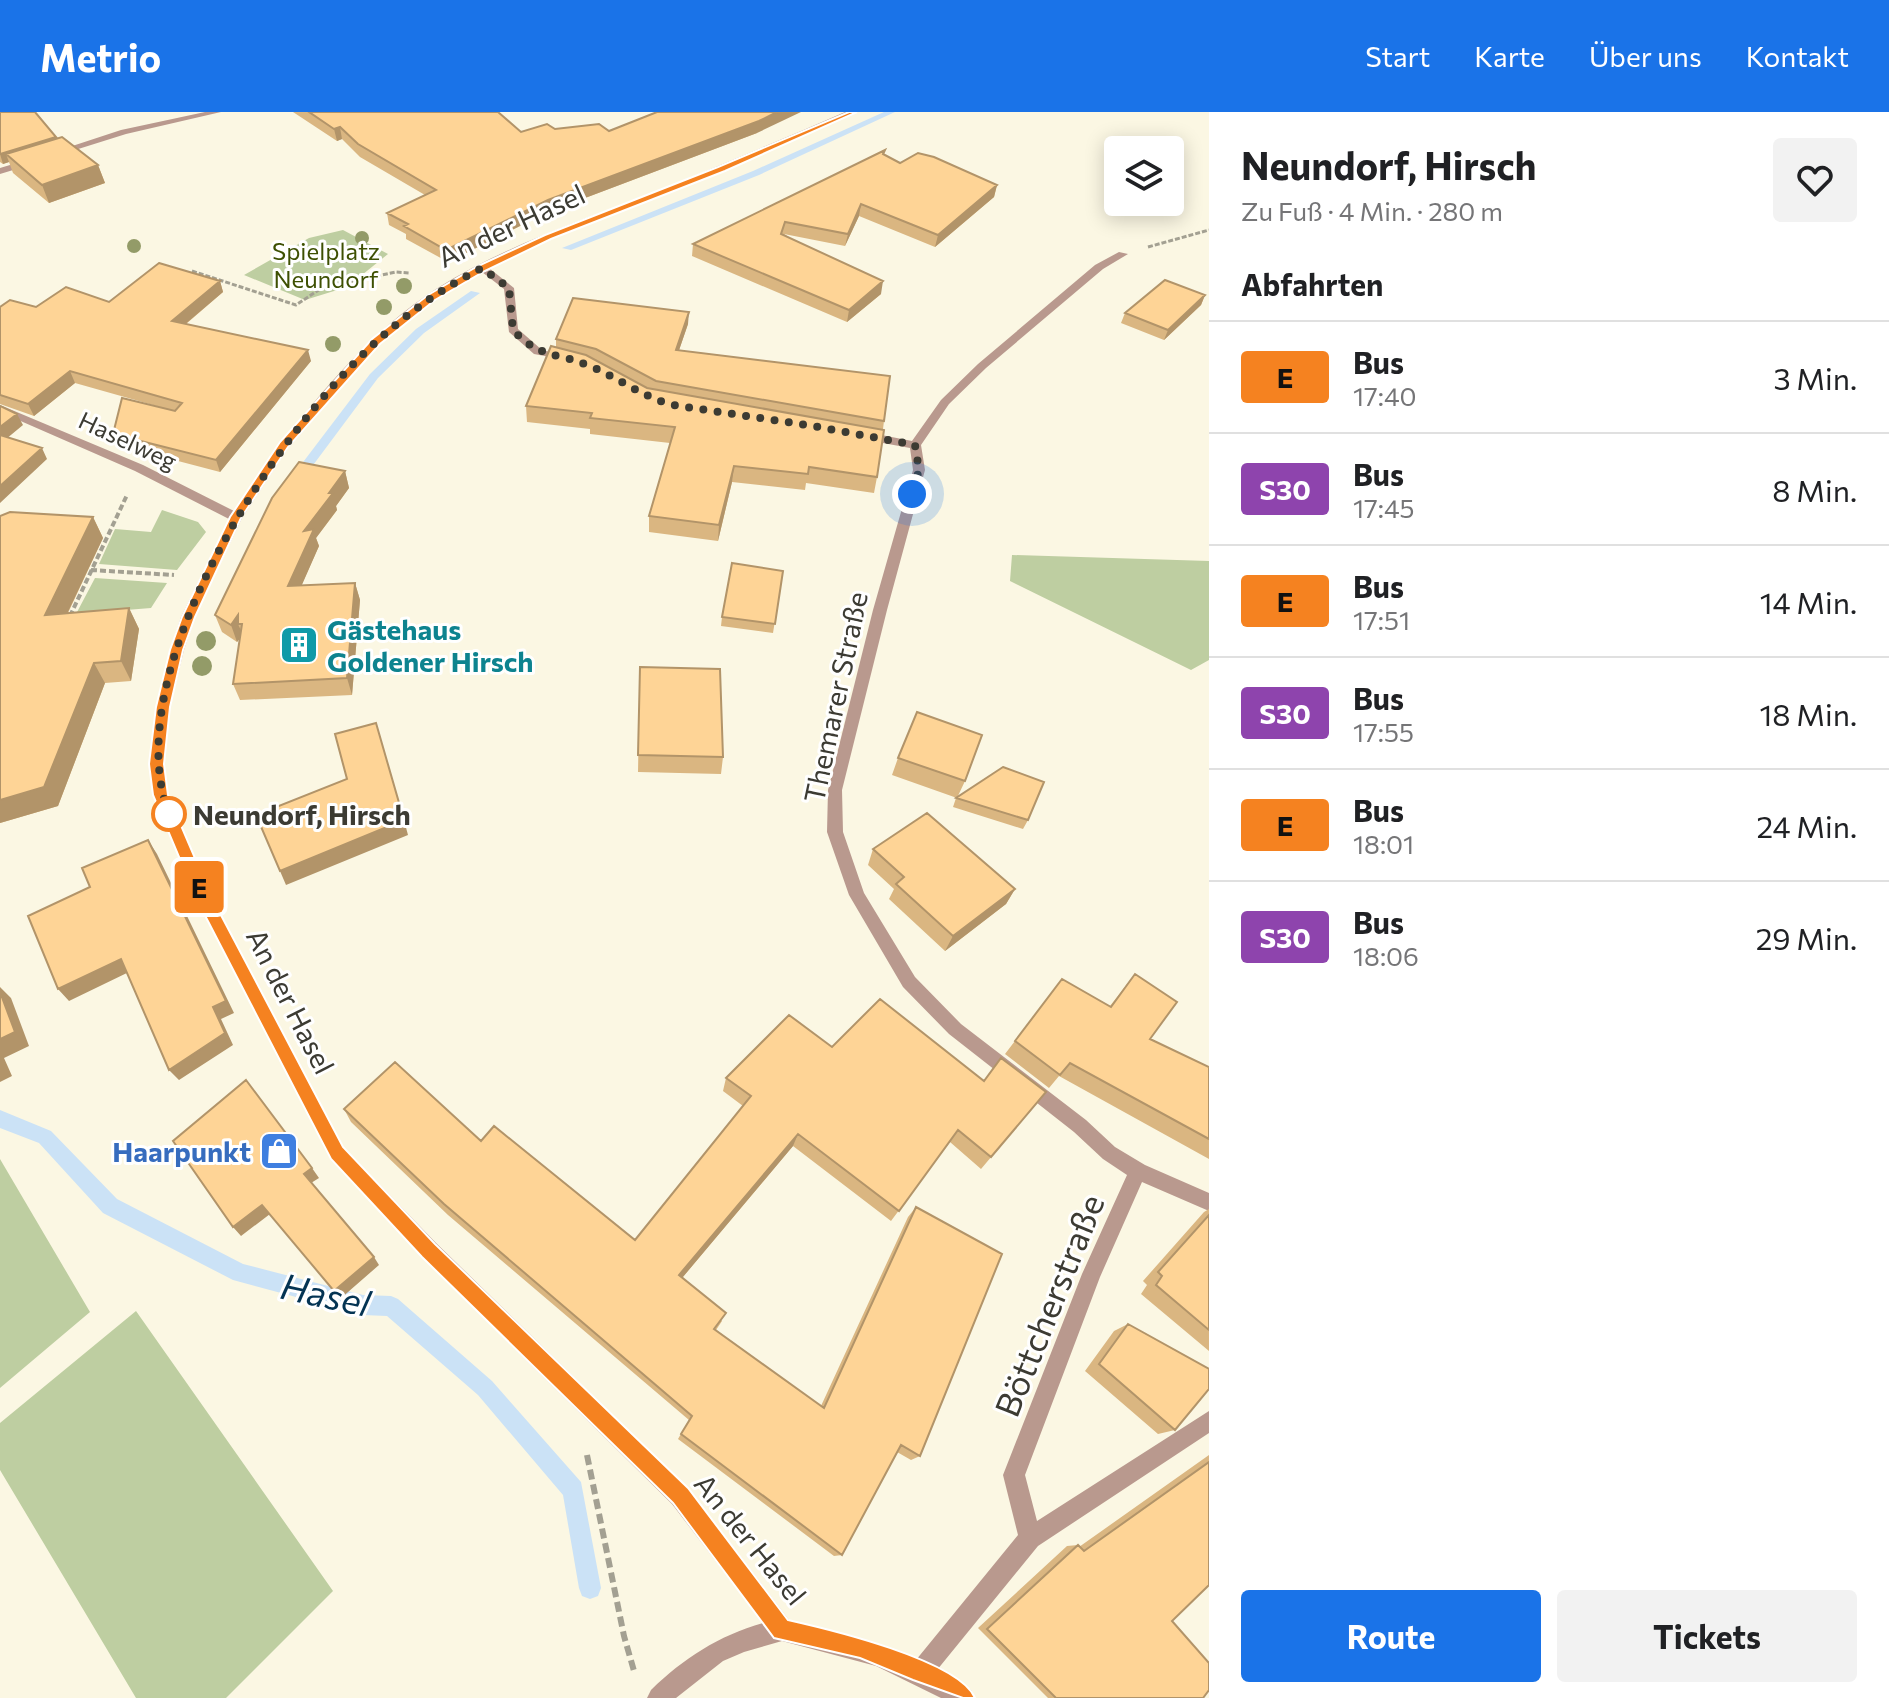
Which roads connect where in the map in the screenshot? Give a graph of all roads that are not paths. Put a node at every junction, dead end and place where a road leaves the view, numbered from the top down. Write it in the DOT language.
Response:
graph roads {
  1 [pos="217,112"];
  2 [pos="852,112"];
  3 [pos="52,155"];
  4 [pos="37,159"];
  5 [pos="0,171"];
  6 [pos="1123,254"];
  7 [pos="482,268"];
  8 [pos="580,363"];
  9 [pos="0,408"];
  10 [pos="842,431"];
  11 [pos="915,445"];
  12 [pos="236,517"];
  13 [pos="1138,1171"];
  14 [pos="1209,1202"];
  15 [pos="1209,1421"];
  16 [pos="1030,1538"];
  17 [pos="782,1630"];
  18 [pos="921,1672"];
  19 [pos="650,1692"];
  20 [pos="963,1698"];
  1 -- 3 [label="street"];
  2 -- 7 [label="street, An der Hasel"];
  4 -- 5 [label="street"];
  6 -- 11 [label="street"];
  7 -- 8 [label="street"];
  7 -- 12 [label="street, An der Hasel"];
  9 -- 12 [label="street, Haselweg"];
  10 -- 11 [label="street"];
  11 -- 13 [label="street, Themarer Straße"];
  12 -- 17 [label="street, An der Hasel"];
  13 -- 14 [label="street"];
  13 -- 16 [label="street, Böttcherstraße"];
  15 -- 16 [label="street"];
  16 -- 18 [label="street"];
  17 -- 18 [label="street, An der Hasel"];
  17 -- 19 [label="street"];
  18 -- 20 [label="street, An der Hasel"];
}
